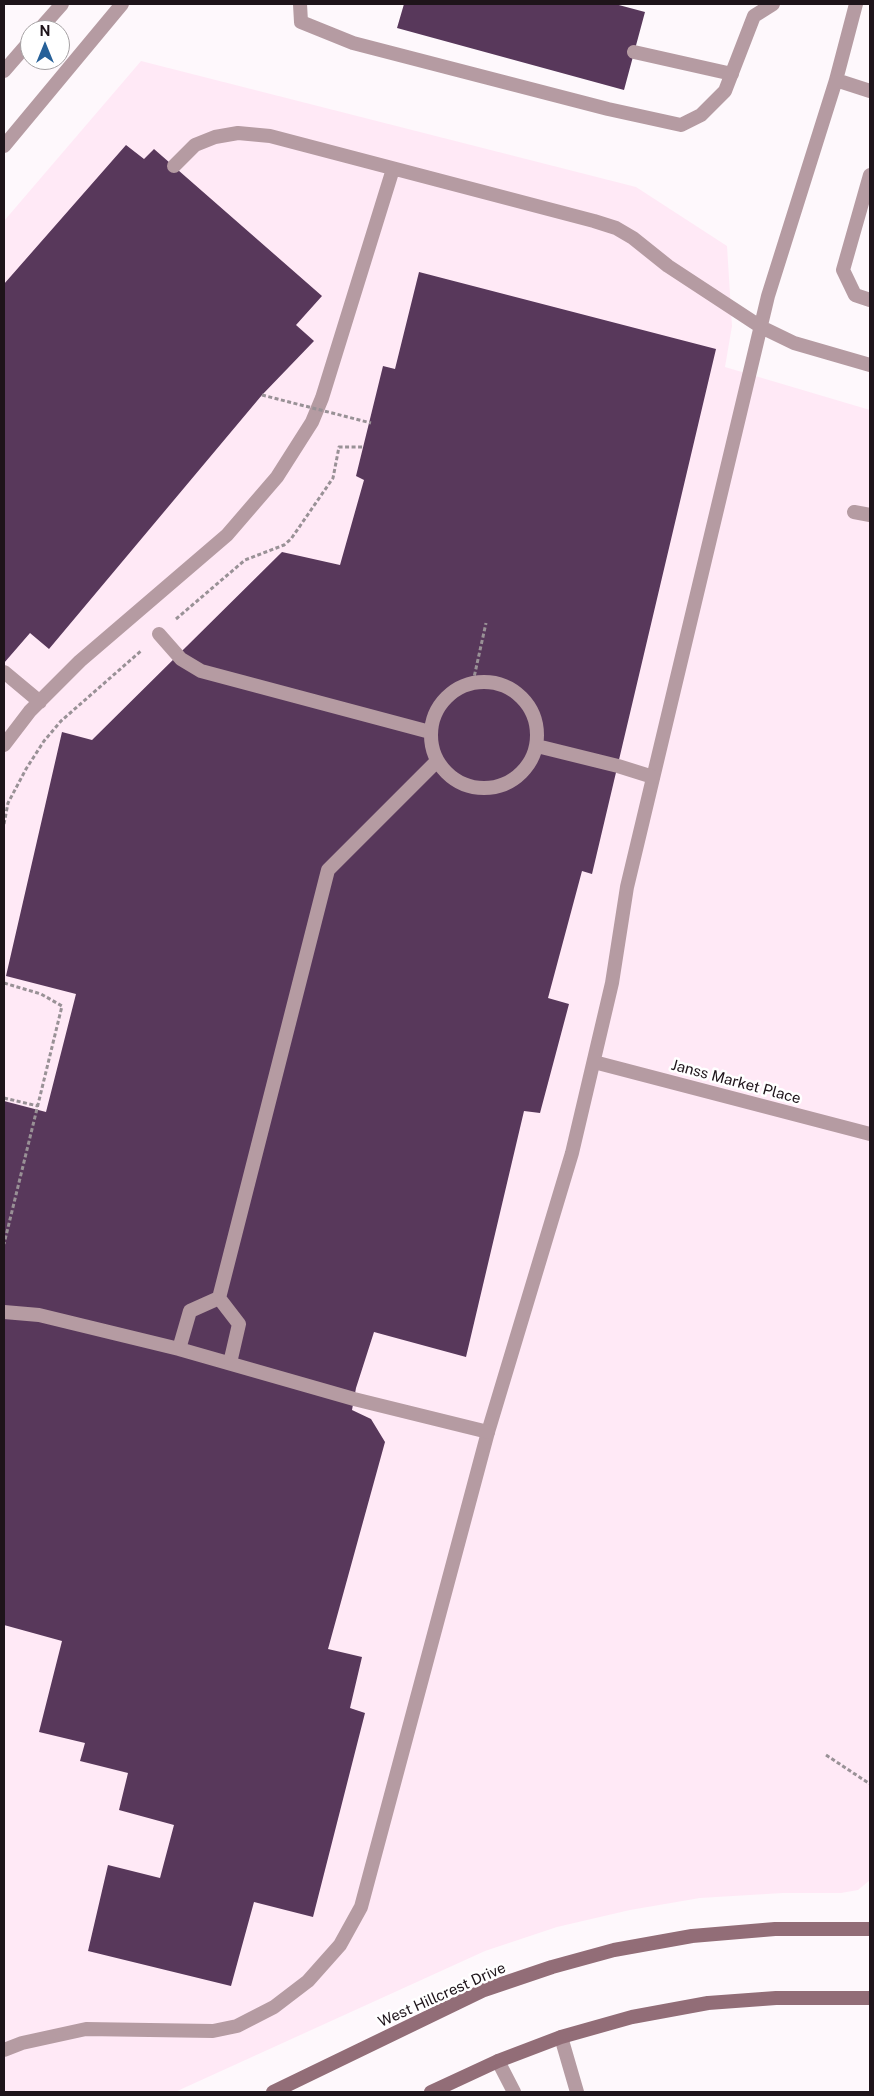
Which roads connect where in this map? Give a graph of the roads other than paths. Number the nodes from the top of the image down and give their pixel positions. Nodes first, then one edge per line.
1 (62, 4) edge
2 (122, 4) edge
3 (300, 4) edge
4 (773, 4) edge
5 (856, 4) edge
6 (754, 10) edge
7 (48, 20) edge
8 (634, 52) dead end
9 (20, 53) edge
10 (4, 71) edge
11 (732, 74) junction
12 (836, 80) junction
13 (870, 91) edge
14 (4, 146) edge
15 (174, 166) dead end
16 (393, 169) junction
17 (870, 175) edge
18 (870, 300) edge
19 (761, 327) junction
20 (870, 365) edge
21 (854, 512) dead end
22 (870, 515) edge
23 (159, 634) dead end
24 (4, 672) edge
25 (40, 702) junction
26 (430, 732) junction
27 (4, 745) edge
28 (537, 746) junction
29 (437, 762) junction
30 (653, 778) junction
31 (594, 1062) junction
32 (870, 1134) edge
33 (219, 1298) junction
34 (4, 1312) edge
35 (179, 1349) junction
36 (230, 1363) junction
37 (488, 1432) junction
38 (870, 1929) edge
39 (870, 1998) edge
40 (561, 2037) junction
41 (4, 2050) edge
42 (498, 2061) junction
43 (273, 2092) edge
44 (431, 2092) edge
45 (514, 2092) edge
46 (577, 2092) edge

1 - 7 street
2 - 14 street
3 - 11 street
4 - 6 street
5 - 12 street
6 - 11 street
8 - 11 street
9 - 10 street
12 - 13 street
12 - 19 street
15 - 16 street
16 - 19 street
16 - 25 street
17 - 18 street
19 - 20 street
19 - 30 street
21 - 22 street
23 - 26 street
24 - 25 street
25 - 27 street
26 - 28 street
26 - 29 street
28 - 29 street
28 - 30 street
29 - 33 street
30 - 31 street
31 - 32 street, Janss Market Place
31 - 37 street
33 - 35 street
33 - 36 street
34 - 35 street
35 - 36 street
36 - 37 street
37 - 41 street
38 - 43 main road, West Hillcrest Drive
39 - 40 main road
40 - 42 main road
40 - 46 street
42 - 44 main road
42 - 45 street

